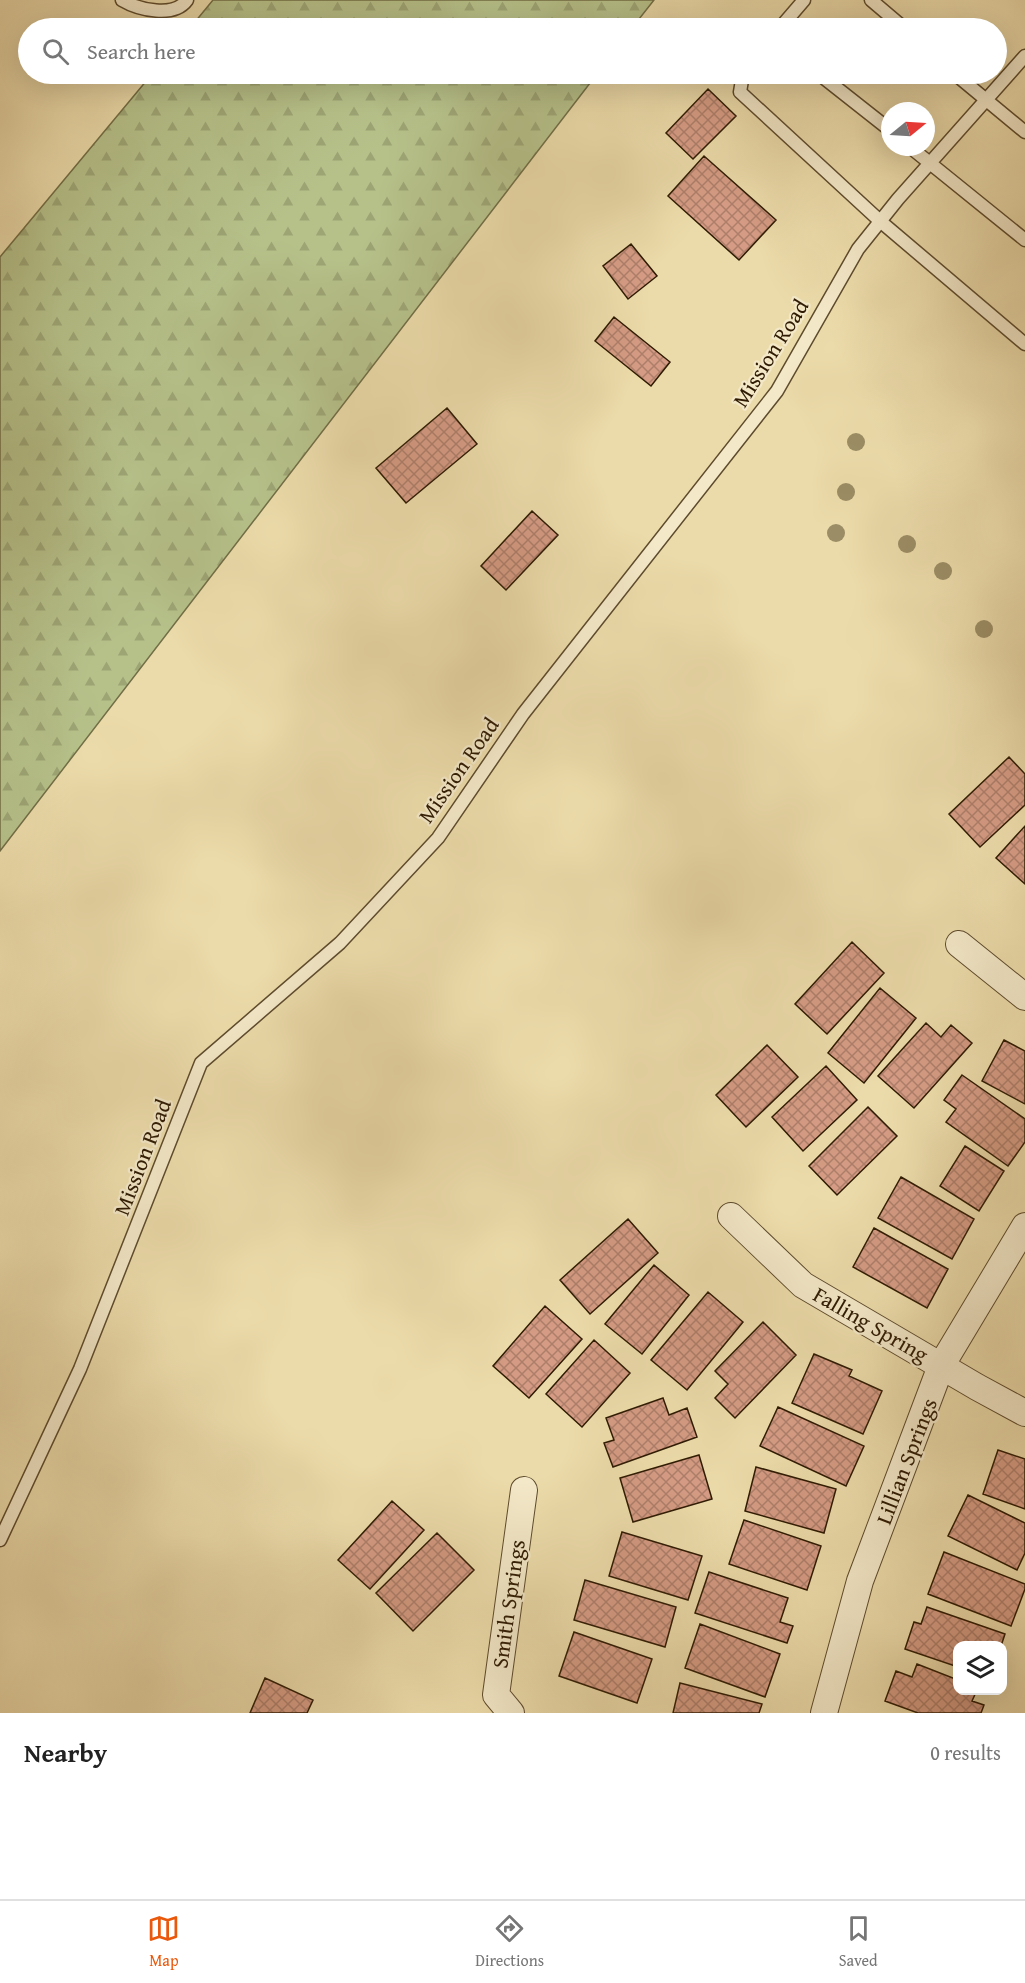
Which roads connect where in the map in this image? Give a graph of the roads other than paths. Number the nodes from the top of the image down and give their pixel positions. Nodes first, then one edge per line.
1 (122, 0) edge
2 (187, 0) edge
3 (804, 0) edge
4 (871, 0) edge
5 (789, 18) edge
6 (892, 18) edge
7 (1025, 56) edge
8 (1007, 76) edge
9 (741, 84) edge
10 (832, 84) edge
11 (967, 84) edge
12 (1000, 84) edge
13 (986, 100) junction
14 (881, 123) edge
15 (1025, 132) edge
16 (921, 156) edge
17 (930, 163) junction
18 (880, 221) junction
19 (1025, 240) edge
20 (1025, 344) edge
21 (959, 944) dead end
22 (1025, 997) edge
23 (731, 1216) dead end
24 (1025, 1226) edge
25 (941, 1366) junction
26 (1025, 1413) edge
27 (524, 1490) dead end
28 (0, 1540) edge
29 (511, 1713) edge
30 (824, 1713) edge

1 - 2 lane
3 - 5 lane
4 - 6 lane
7 - 8 lane, Mission Road
9 - 18 lane
10 - 14 lane
11 - 13 lane
12 - 13 lane, Mission Road
13 - 15 lane
13 - 17 lane, Mission Road
16 - 17 lane
17 - 18 lane, Mission Road
17 - 19 lane
18 - 20 lane
18 - 28 lane, Mission Road
21 - 22 street
23 - 25 street, Falling Spring
24 - 25 street, Lillian Springs
25 - 26 street, Falling Spring
25 - 30 street, Lillian Springs
27 - 29 street, Smith Springs

